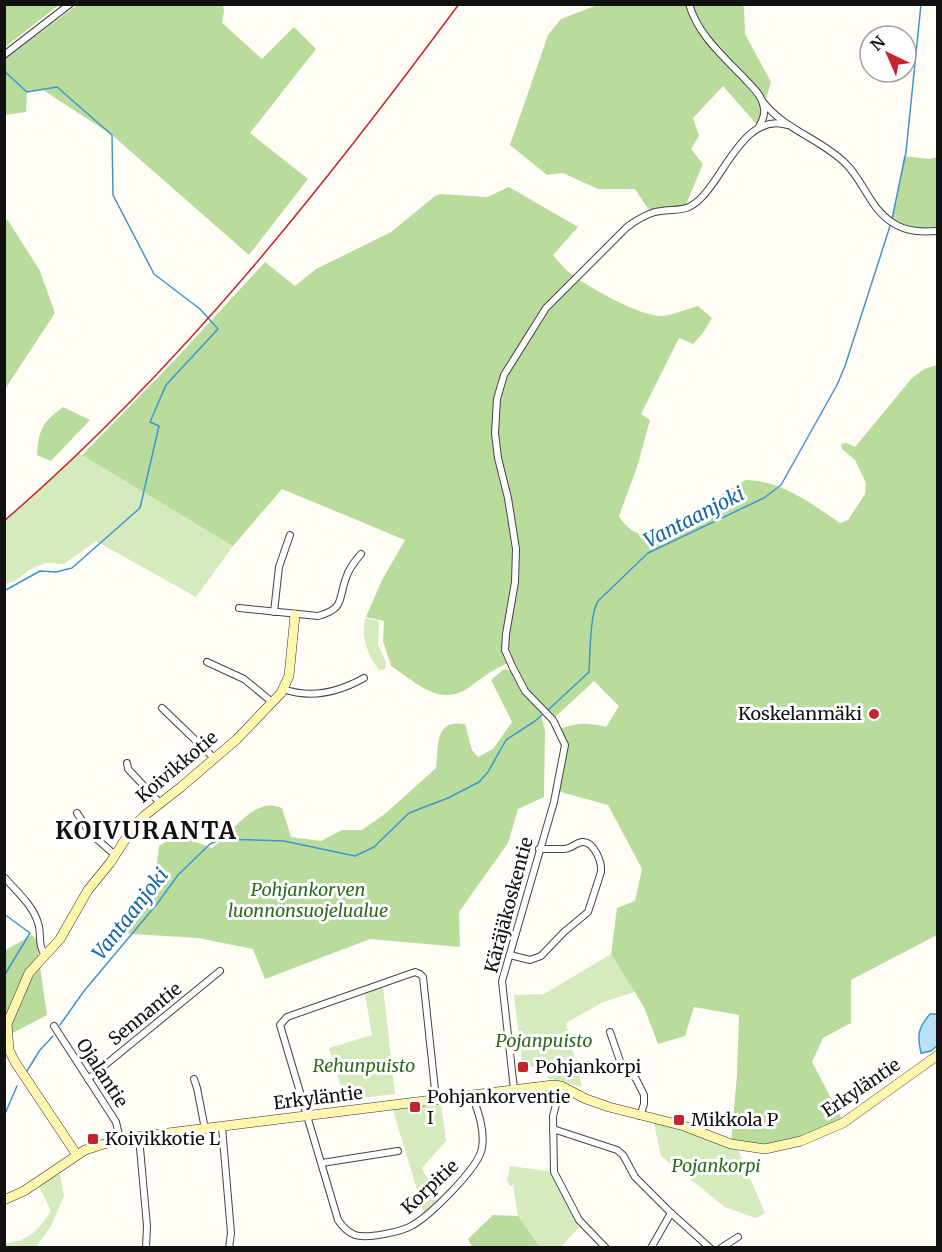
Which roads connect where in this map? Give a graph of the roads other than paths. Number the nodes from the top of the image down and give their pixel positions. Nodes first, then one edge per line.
1 (70, 4) edge
2 (689, 4) edge
3 (4, 55) edge
4 (763, 102) junction
5 (788, 125) junction
6 (759, 127) junction
7 (938, 231) edge
8 (290, 535) dead end
9 (361, 554) dead end
10 (239, 609) dead end
11 (274, 612) junction
12 (295, 615) junction
13 (207, 662) dead end
14 (364, 678) dead end
15 (284, 689) junction
16 (272, 702) junction
17 (162, 708) dead end
18 (215, 759) junction
19 (127, 763) dead end
20 (160, 803) junction
21 (77, 813) dead end
22 (539, 849) junction
23 (115, 855) junction
24 (4, 877) edge
25 (45, 955) junction
26 (510, 955) junction
27 (220, 971) dead end
28 (54, 1026) dead end
29 (610, 1032) dead end
30 (7, 1050) edge
31 (938, 1055) edge
32 (88, 1079) junction
33 (194, 1079) dead end
34 (561, 1086) junction
35 (514, 1089) junction
36 (472, 1095) junction
37 (436, 1099) junction
38 (307, 1116) junction
39 (640, 1116) junction
40 (222, 1127) junction
41 (205, 1129) junction
42 (553, 1129) junction
43 (139, 1137) junction
44 (120, 1139) junction
45 (398, 1151) dead end
46 (77, 1155) junction
47 (322, 1163) junction
48 (4, 1200) edge
49 (671, 1213) junction
50 (738, 1237) dead end
51 (146, 1248) edge
52 (229, 1248) edge
53 (606, 1248) edge
54 (651, 1248) edge
55 (710, 1248) edge
56 (721, 1248) edge

1 - 3 street
2 - 4 street
4 - 5 street
4 - 6 street
5 - 6 street
5 - 7 street
6 - 22 street, Käräjäkoskentie
8 - 11 street
9 - 12 street
10 - 11 street
11 - 12 street
12 - 15 street, Koivikkotie
13 - 16 street
14 - 15 street
15 - 16 street, Koivikkotie
16 - 18 street, Koivikkotie
17 - 18 street
18 - 20 street, Koivikkotie
19 - 20 street
20 - 23 street, Koivikkotie
21 - 23 street
22 - 26 street, Käräjäkoskentie
22 - 26 street
23 - 25 street, Koivikkotie
24 - 25 street
25 - 30 street, Koivikkotie
26 - 35 street, Käräjäkoskentie
27 - 32 street, Sennantie
28 - 32 street, Ojalantie
29 - 39 street
30 - 46 street, Koivikkotie
31 - 39 street, Erkyläntie
32 - 44 street, Ojalantie
33 - 41 street
34 - 35 street, Erkyläntie
34 - 39 street, Erkyläntie
34 - 42 street
35 - 36 street, Erkyläntie
36 - 37 street, Erkyläntie
36 - 47 street, Korpitie
37 - 38 street, Erkyläntie
37 - 38 street, Korpitie
38 - 40 street, Erkyläntie
38 - 47 street, Korpitie
40 - 41 street, Erkyläntie
40 - 52 street
41 - 43 street, Erkyläntie
42 - 49 street
42 - 53 street
43 - 44 street, Erkyläntie
43 - 51 street
44 - 46 street, Erkyläntie
45 - 47 street
46 - 48 street, Erkyläntie
49 - 54 street
49 - 55 street
50 - 56 street

